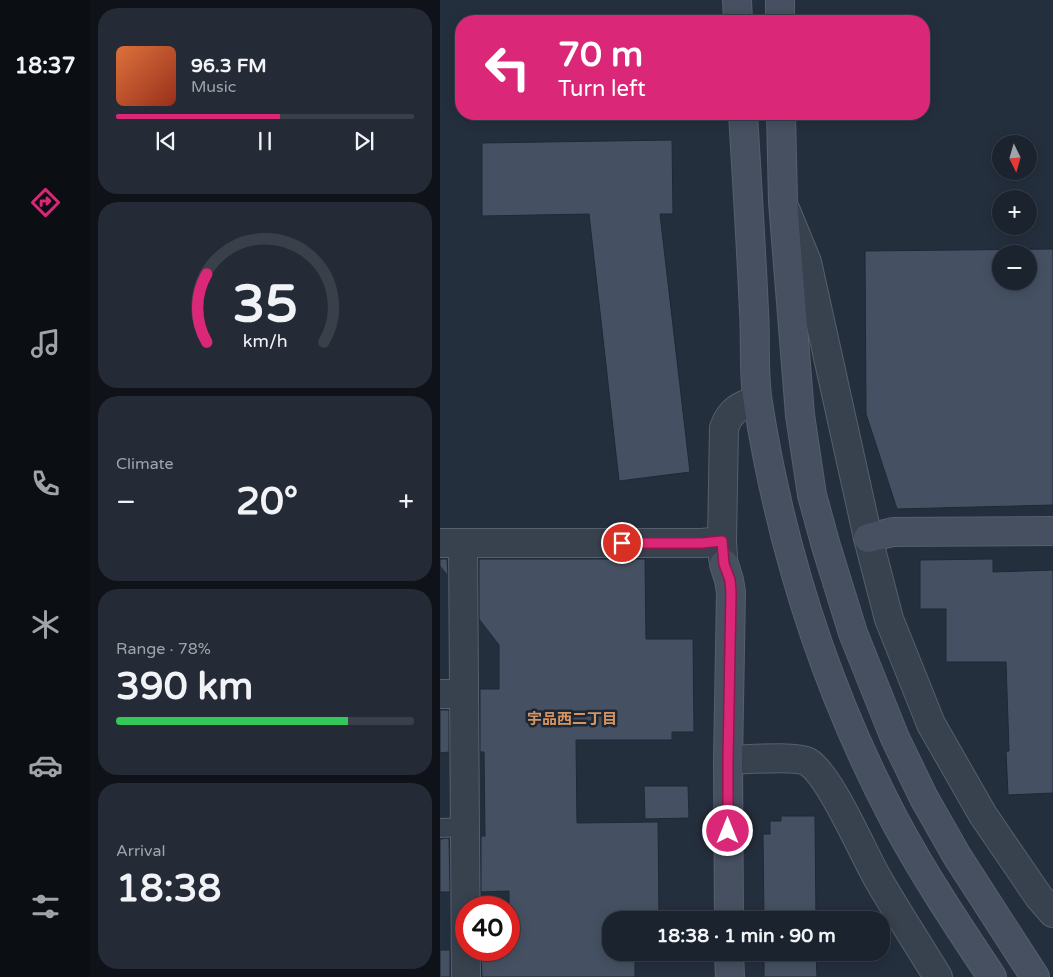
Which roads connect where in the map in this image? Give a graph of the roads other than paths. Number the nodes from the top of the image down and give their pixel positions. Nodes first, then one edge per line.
1 (737, 0) edge
2 (780, 0) edge
3 (738, 15) edge
4 (780, 15) edge
5 (743, 120) edge
6 (781, 120) edge
7 (783, 202) junction
8 (757, 400) junction
9 (1053, 531) edge
10 (868, 538) junction
11 (451, 543) edge
12 (723, 553) junction
13 (452, 694) edge
14 (728, 760) junction
15 (452, 828) edge
16 (729, 911) edge
17 (1053, 913) edge
18 (729, 961) edge
19 (466, 977) edge
20 (730, 977) edge
21 (938, 977) edge
22 (992, 977) edge
23 (1035, 977) edge

1 - 3 street
2 - 4 street
5 - 8 street
6 - 7 street
7 - 10 street
7 - 23 street
8 - 12 street
8 - 22 street
9 - 10 street
10 - 17 street
11 - 12 street
11 - 13 street
12 - 14 street
13 - 15 street
14 - 16 street
14 - 21 street
15 - 19 street
18 - 20 street

